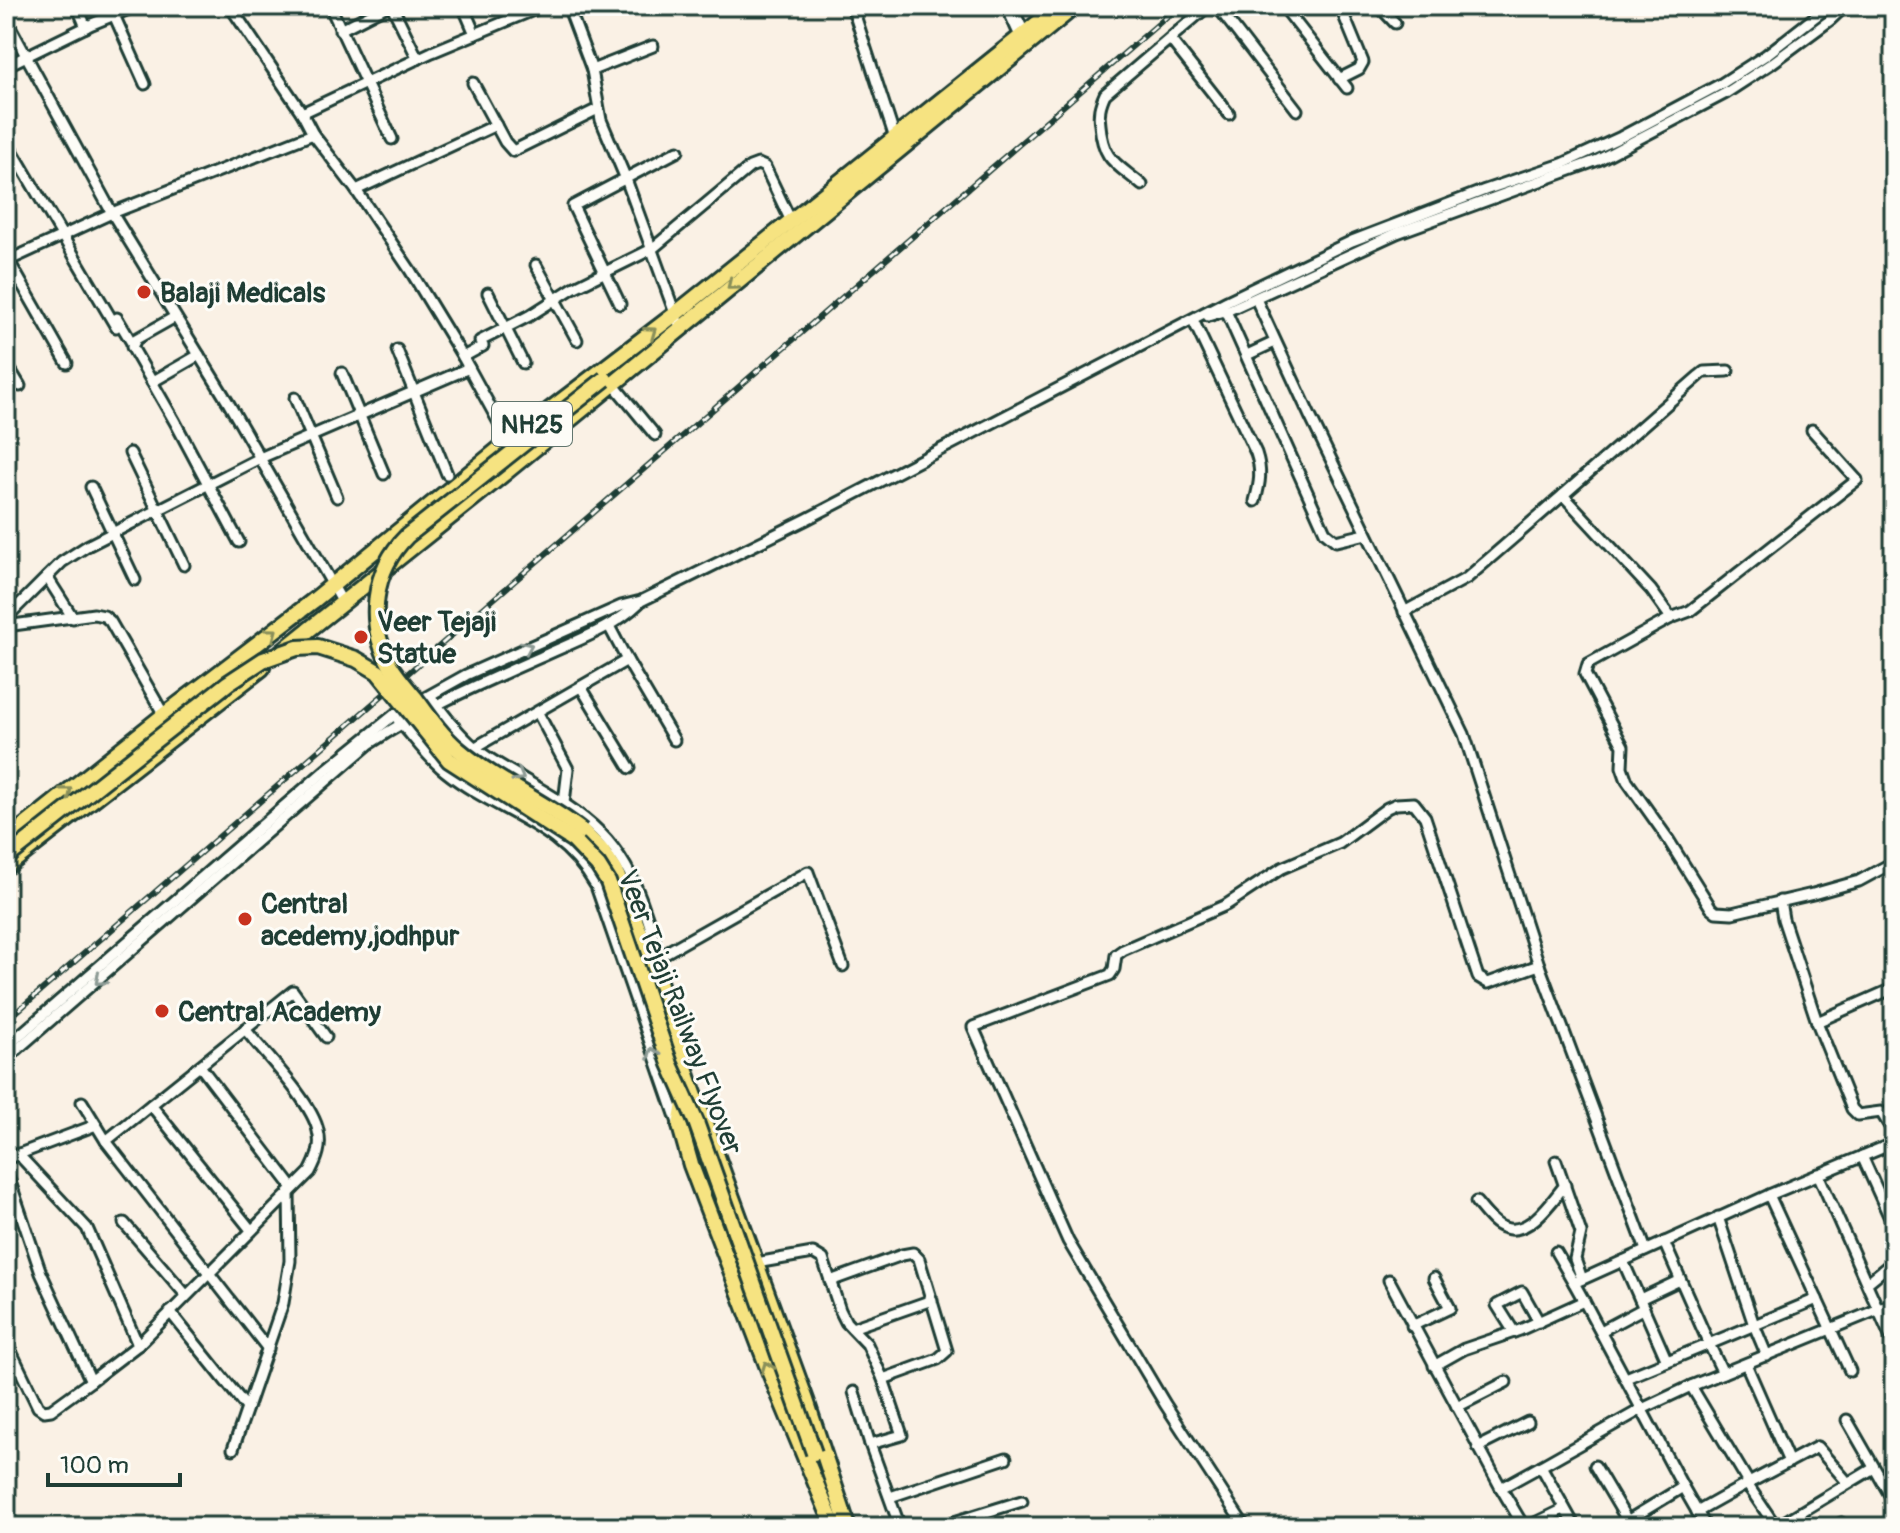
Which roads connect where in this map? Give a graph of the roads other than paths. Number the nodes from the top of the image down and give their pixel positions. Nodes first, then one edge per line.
1 (77, 6) edge
2 (136, 6) edge
3 (230, 6) edge
4 (330, 6) edge
5 (390, 6) edge
6 (463, 6) edge
7 (543, 6) edge
8 (568, 6) edge
9 (632, 6) edge
10 (642, 6) edge
11 (852, 6) edge
12 (1009, 6) edge
13 (1059, 6) edge
14 (1075, 6) edge
15 (1208, 6) edge
16 (1217, 6) edge
17 (1283, 6) edge
18 (1340, 6) edge
19 (1379, 6) edge
20 (1829, 6) edge
21 (1845, 6) edge
22 (114, 15) junction
23 (6, 19) edge
24 (1395, 23) dead end
25 (86, 27) junction
26 (340, 30) junction
27 (475, 34) junction
28 (1170, 39) junction
29 (1024, 40) junction
30 (653, 46) dead end
31 (27, 55) junction
32 (418, 59) junction
33 (6, 66) edge
34 (592, 70) junction
35 (1339, 79) junction
36 (365, 83) junction
37 (473, 83) dead end
38 (145, 84) dead end
39 (1347, 88) dead end
40 (598, 109) junction
41 (1297, 110) dead end
42 (302, 113) junction
43 (1229, 114) dead end
44 (496, 125) junction
45 (313, 134) junction
46 (895, 138) junction
47 (392, 139) dead end
48 (6, 140) edge
49 (678, 151) dead end
50 (626, 179) junction
51 (1142, 185) dead end
52 (356, 190) junction
53 (112, 213) junction
54 (791, 221) junction
55 (66, 238) junction
56 (652, 249) junction
57 (9, 257) edge
58 (536, 265) dead end
59 (604, 272) junction
60 (488, 293) dead end
61 (554, 299) junction
62 (1256, 299) junction
63 (620, 304) dead end
64 (1226, 311) junction
65 (175, 317) junction
66 (1193, 320) junction
67 (677, 321) junction
68 (504, 326) junction
69 (116, 327) dead end
70 (577, 340) dead end
71 (1275, 342) junction
72 (132, 343) junction
73 (397, 350) dead end
74 (625, 351) junction
75 (199, 355) junction
76 (1247, 355) junction
77 (463, 357) junction
78 (70, 362) dead end
79 (6, 363) edge
80 (523, 363) dead end
81 (469, 368) junction
82 (1728, 371) dead end
83 (6, 372) edge
84 (342, 373) dead end
85 (152, 382) junction
86 (609, 382) junction
87 (412, 392) junction
88 (295, 398) dead end
89 (359, 414) junction
90 (1812, 430) dead end
91 (310, 435) junction
92 (655, 435) dead end
93 (509, 441) junction
94 (130, 453) dead end
95 (260, 458) junction
96 (384, 474) dead end
97 (447, 474) dead end
98 (209, 486) junction
99 (91, 487) dead end
100 (1563, 495) junction
101 (337, 497) dead end
102 (1255, 501) dead end
103 (158, 509) junction
104 (113, 533) junction
105 (1366, 534) junction
106 (239, 542) dead end
107 (184, 565) dead end
108 (47, 577) junction
109 (135, 580) dead end
110 (332, 585) junction
111 (641, 601) junction
112 (343, 603) junction
113 (1404, 612) junction
114 (6, 618) edge
115 (73, 618) junction
116 (1671, 618) junction
117 (6, 626) edge
118 (609, 626) junction
119 (627, 660) junction
120 (581, 687) junction
121 (429, 695) junction
122 (436, 704) junction
123 (538, 713) junction
124 (164, 715) junction
125 (398, 719) junction
126 (674, 740) dead end
127 (474, 748) junction
128 (630, 768) dead end
129 (564, 803) junction
130 (6, 841) edge
131 (6, 858) edge
132 (1894, 862) edge
133 (6, 867) edge
134 (186, 899) junction
135 (1780, 901) junction
136 (658, 957) junction
137 (1539, 965) junction
138 (843, 966) dead end
139 (658, 978) junction
140 (1894, 988) edge
141 (1817, 1022) junction
142 (245, 1029) junction
143 (326, 1037) dead end
144 (6, 1047) edge
145 (6, 1059) edge
146 (200, 1066) junction
147 (689, 1080) junction
148 (82, 1102) dead end
149 (151, 1105) junction
150 (96, 1125) junction
151 (680, 1126) junction
152 (1894, 1133) edge
153 (106, 1141) junction
154 (1894, 1143) edge
155 (18, 1154) junction
156 (1862, 1156) junction
157 (6, 1159) edge
158 (1556, 1161) dead end
159 (6, 1170) edge
160 (1818, 1174) junction
161 (1565, 1185) junction
162 (291, 1190) junction
163 (1769, 1195) junction
164 (1476, 1202) dead end
165 (1718, 1217) junction
166 (124, 1223) dead end
167 (1894, 1227) edge
168 (251, 1230) junction
169 (1664, 1242) junction
170 (1646, 1250) junction
171 (1556, 1252) dead end
172 (1623, 1261) junction
173 (1894, 1261) edge
174 (756, 1263) junction
175 (207, 1274) junction
176 (1434, 1278) dead end
177 (1389, 1280) dead end
178 (1680, 1280) junction
179 (830, 1281) junction
180 (1578, 1281) junction
181 (1867, 1283) junction
182 (186, 1295) junction
183 (1817, 1299) junction
184 (932, 1300) junction
185 (1584, 1301) junction
186 (1642, 1303) junction
187 (1894, 1303) edge
188 (1878, 1310) junction
189 (170, 1312) junction
190 (1539, 1322) junction
191 (1754, 1325) junction
192 (1412, 1326) junction
193 (852, 1328) junction
194 (1832, 1330) junction
195 (1601, 1331) junction
196 (1514, 1332) junction
197 (6, 1341) edge
198 (1709, 1344) junction
199 (138, 1345) junction
200 (1894, 1345) edge
201 (268, 1349) junction
202 (1767, 1356) junction
203 (1667, 1361) junction
204 (1746, 1364) junction
205 (16, 1366) junction
206 (1434, 1366) junction
207 (6, 1371) edge
208 (1850, 1371) dead end
209 (1723, 1373) junction
210 (1626, 1378) junction
211 (883, 1379) junction
212 (91, 1381) junction
213 (1506, 1382) dead end
214 (1691, 1386) junction
215 (854, 1392) dead end
216 (1457, 1407) junction
217 (247, 1408) junction
218 (1642, 1409) junction
219 (1847, 1420) dead end
220 (1528, 1422) dead end
221 (870, 1444) junction
222 (1478, 1447) junction
223 (233, 1449) dead end
224 (1006, 1458) dead end
225 (1789, 1462) junction
226 (1541, 1466) junction
227 (1595, 1466) dead end
228 (1874, 1468) junction
229 (1748, 1483) junction
230 (1848, 1483) junction
231 (1683, 1487) junction
232 (1501, 1488) junction
233 (890, 1497) junction
234 (1022, 1501) dead end
235 (1894, 1502) edge
236 (1564, 1509) junction
237 (1697, 1512) junction
238 (835, 1518) edge
239 (1632, 1522) edge
240 (848, 1527) edge
241 (900, 1527) edge
242 (938, 1527) edge
243 (1245, 1527) edge
244 (1526, 1527) edge
245 (1575, 1527) edge
246 (1617, 1527) edge
247 (1706, 1527) edge
248 (1776, 1527) edge

1 - 25 street
2 - 22 street
3 - 42 street
4 - 26 street
5 - 26 street
5 - 32 street
6 - 27 street
7 - 27 street
8 - 34 street
9 - 10 street
11 - 46 street
12 - 29 street
13 - 29 main road, NH25
14 - 29 main road, NH25
15 - 28 street
16 - 41 street
17 - 35 street
18 - 35 street
19 - 24 street
20 - 66 street
21 - 62 street
22 - 25 street
22 - 38 street
23 - 31 street
25 - 31 street
26 - 36 street
27 - 32 street
28 - 43 street
28 - 51 street
29 - 46 main road, NH25
29 -> 67 main road, NH25
30 - 34 street
31 - 33 street
31 - 53 street
32 - 36 street
34 - 40 street
35 - 39 street
36 - 42 street
36 - 47 street
37 - 44 street
40 - 44 street
40 - 50 street
42 - 45 street
44 - 52 street
45 - 52 street
45 - 53 street
46 - 54 main road, NH25
48 - 55 street
49 - 50 street
50 - 56 street
50 - 59 street
52 - 77 street
53 - 55 street
53 - 65 street
54 - 56 street
54 - 67 main road, NH25
55 - 57 street
55 - 69 street
55 - 72 street
56 - 59 street
56 - 67 street
57 - 78 street
58 - 61 street
59 - 61 street
59 - 63 street
60 - 68 street
61 - 68 street
61 - 70 street
62 - 64 street
62 - 71 street
64 - 66 street
64 - 76 street
65 - 72 street
65 - 75 street
66 - 102 street
66 - 111 street
74 -> 67 main road, NH25
67 - 86 main road, NH25
68 - 77 street
68 - 80 street
71 - 76 street
71 - 105 street
72 - 85 street
73 - 87 street
74 - 86 main road
74 - 93 main road, NH25
75 - 85 street
75 - 95 street
76 - 105 street
77 - 81 street
79 - 83 street
81 - 87 street
81 - 93 street
82 - 100 street
84 - 89 street
85 - 98 street
86 - 92 street
86 - 112 main road, NH25
86 - 139 main road, bridge
87 - 89 street
87 - 97 street
88 - 91 street
89 - 91 street
89 - 96 street
90 - 116 street
91 - 95 street
91 - 101 street
93 - 110 main road, NH25
94 - 103 street
95 - 98 street
95 - 110 street
98 - 103 street
98 - 106 street
99 - 104 street
100 - 113 street
100 - 116 street
103 - 104 street
103 - 107 street
104 - 108 street
104 - 109 street
105 - 113 street
108 - 114 street
108 - 115 street
110 - 112 street
124 -> 110 main road, NH25
111 - 118 street
121 -> 111 street
112 - 133 main road, NH25
113 - 137 street
115 - 117 street
115 - 124 street
116 - 135 street
118 - 119 street
118 - 122 street
119 - 120 street
119 - 126 street
120 - 123 street
120 - 128 street
121 - 122 street
121 - 125 street
122 - 125 street
122 - 127 street
123 - 127 street
123 - 129 street
130 -> 124 main road, NH25
125 - 134 street
151 -> 125 street
127 -> 129 street
129 - 136 street
131 - 238 main road, Veer Tejaji Railway Flyover, bridge
132 - 135 street
134 - 144 street
134 -> 145 street
135 - 141 street
136 - 138 street
136 - 139 street
137 - 170 street
137 - 243 street
139 - 147 main road
140 - 141 street
141 - 152 street
142 - 143 street
142 - 146 street
142 - 162 street
146 - 149 street
146 - 162 street
147 - 151 main road
147 - 174 main road
148 - 150 street
149 - 153 street
149 - 168 street
150 - 153 street
150 - 155 street
238 -> 151 main road
153 - 175 street
154 - 156 street
155 - 157 street
155 - 199 street
156 - 160 street
156 - 167 street
158 - 161 street
159 - 212 street
160 - 163 street
160 - 181 street
161 - 164 street
161 - 180 street
162 - 168 street
162 - 201 street
163 - 165 street
163 - 183 street
165 - 169 street
165 - 191 street
166 - 182 street
168 - 175 street
169 - 170 street
169 - 178 street
170 - 172 street
171 - 180 street
172 - 180 street
172 - 186 street
173 - 181 street
174 - 179 street
174 - 238 main road
175 - 182 street
175 - 201 street
176 - 192 street
177 - 192 street
178 - 186 street
178 - 198 street
179 - 184 street
179 - 193 street
180 - 185 street
181 - 188 street
182 - 189 street
183 - 191 street
183 - 194 street
184 - 193 street
184 - 211 street
185 - 190 street
185 - 195 street
186 - 195 street
186 - 203 street
187 - 188 street
188 - 194 street
188 - 200 street
189 - 199 street
189 - 217 street
190 - 196 street
190 - 196 street
191 - 198 street
191 - 202 street
192 - 206 street
193 - 211 street
194 - 202 street
194 - 208 street
195 - 210 street
196 - 206 street
197 - 205 street
198 - 203 street
198 - 209 street
199 - 212 street
201 - 217 street
202 - 204 street
203 - 210 street
204 - 209 street
204 - 225 street
205 - 207 street
205 - 212 street
206 - 216 street
209 - 214 street
210 - 218 street
211 - 221 street
213 - 216 street
214 - 218 street
214 - 229 street
215 - 221 street
216 - 222 street
217 - 223 street
218 - 226 street
218 - 231 street
219 - 228 street
220 - 222 street
221 - 233 street
222 - 232 street
224 - 233 street
225 - 229 street
225 - 230 street
226 - 232 street
226 - 236 street
227 - 239 street
228 - 230 street
228 - 235 street
229 - 237 street
229 - 248 street
230 - 248 street
231 - 237 street
231 - 239 street
232 - 244 street
233 - 241 street
234 - 242 street
236 - 244 street
236 - 245 street
237 - 247 street
238 - 240 main road
239 - 246 street

